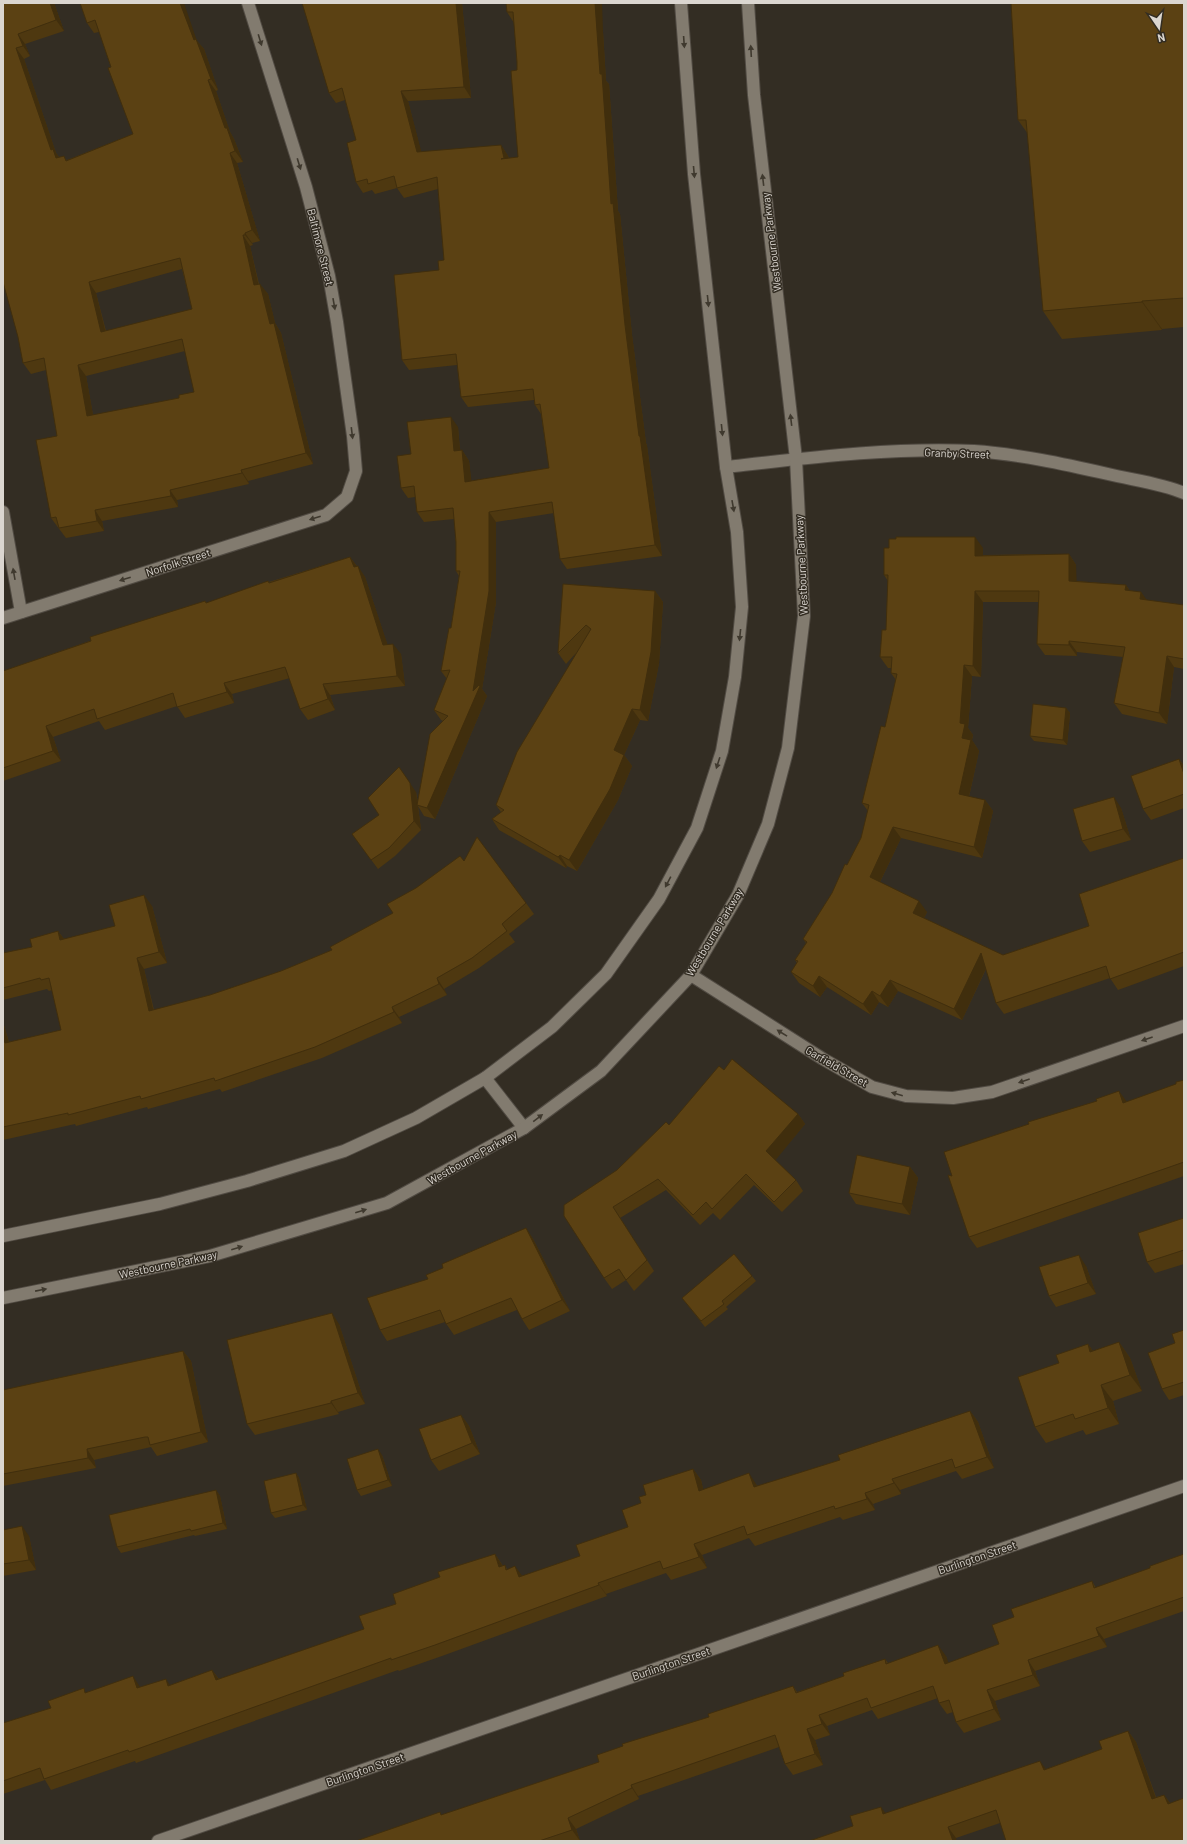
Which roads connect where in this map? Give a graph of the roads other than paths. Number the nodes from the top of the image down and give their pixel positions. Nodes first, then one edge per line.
1 (248, 3) edge
2 (681, 3) edge
3 (748, 3) edge
4 (796, 459) junction
5 (726, 467) junction
6 (1184, 493) edge
7 (347, 497) joint
8 (3, 512) edge
9 (21, 612) junction
10 (3, 618) edge
11 (691, 975) junction
12 (1184, 1026) edge
13 (485, 1078) junction
14 (524, 1128) junction
15 (3, 1236) edge
16 (3, 1298) edge
17 (1184, 1486) edge
18 (158, 1841) edge

1 -> 7 main road, Baltimore Street
2 -> 5 main road
4 -> 3 main road, Westbourne Parkway
4 - 5 main road, Granby Street
4 - 6 main road, Granby Street
4 - 11 main road, Westbourne Parkway
5 -> 13 main road
7 -> 9 main road, Norfolk Street
9 -> 8 main road
9 - 10 main road, Norfolk Street
12 -> 11 main road, Garfield Street
14 -> 11 main road, Westbourne Parkway
13 - 14 main road
13 - 15 main road
16 -> 14 main road, Westbourne Parkway
17 - 18 main road, Burlington Street

